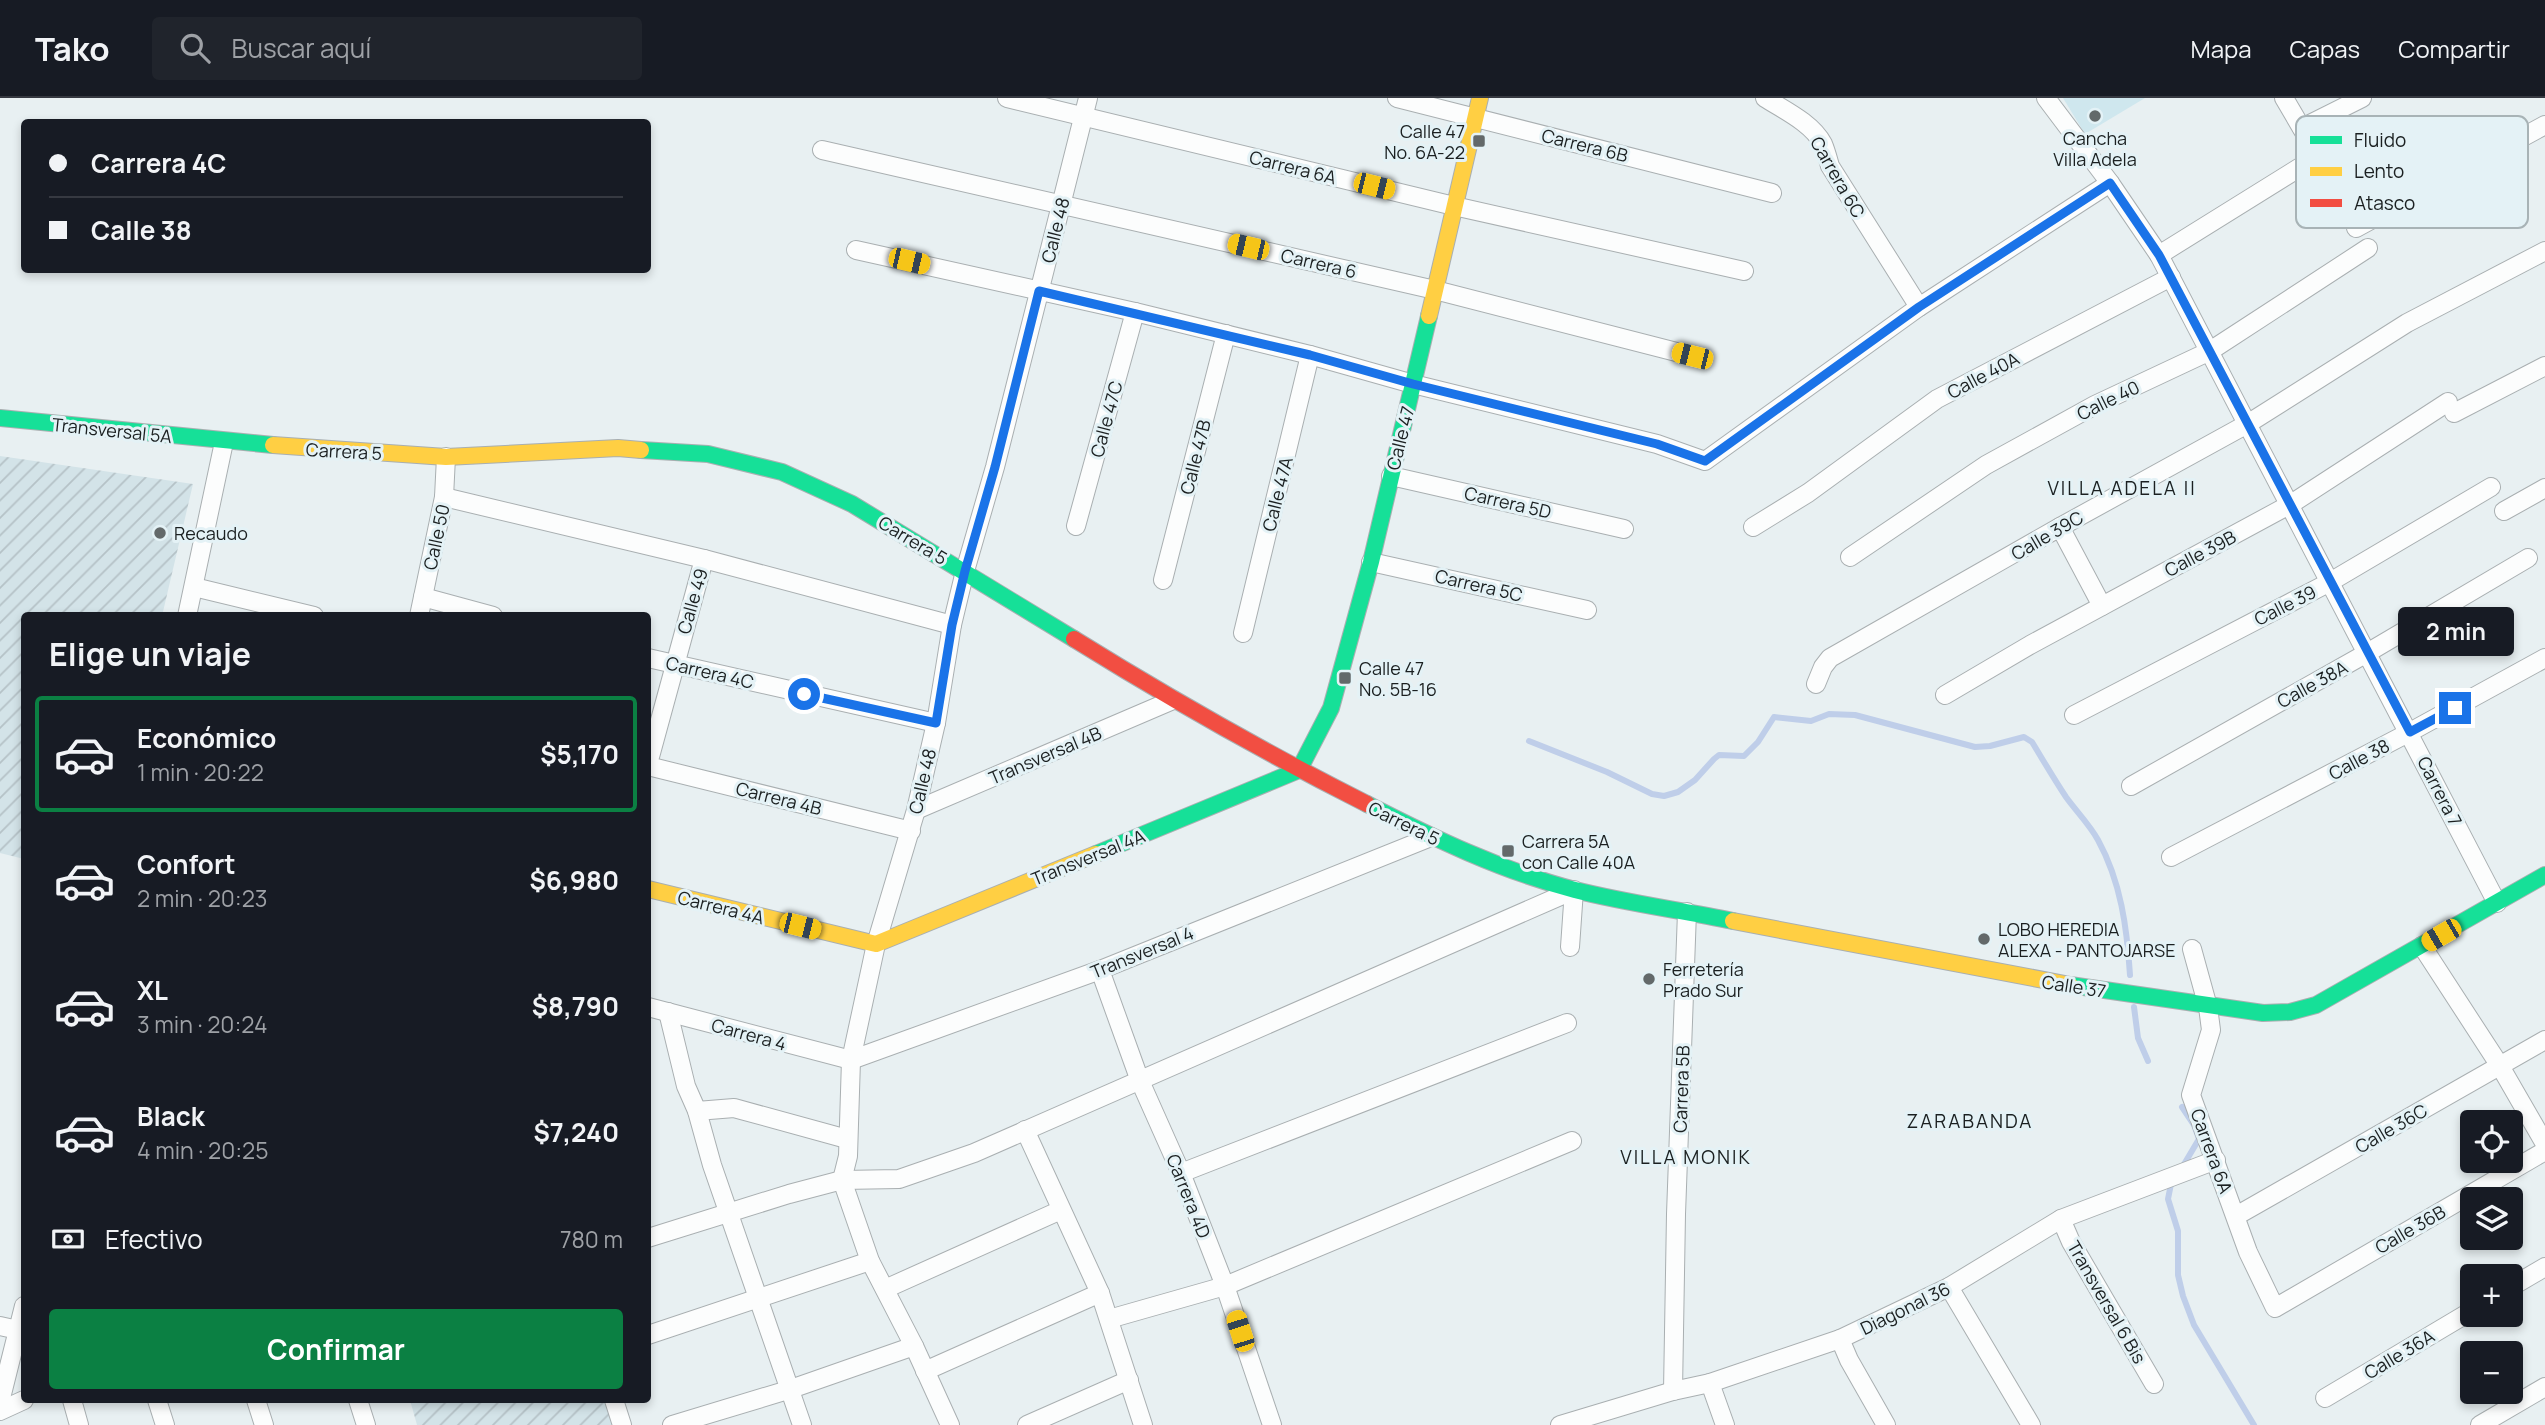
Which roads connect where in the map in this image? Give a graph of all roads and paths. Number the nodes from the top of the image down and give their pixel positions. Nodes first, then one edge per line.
1 (1007, 98) edge
2 (1088, 98) edge
3 (1397, 98) edge
4 (1480, 98) edge
5 (1765, 98) edge
6 (2046, 98) edge
7 (2284, 98) edge
8 (2362, 98) edge
9 (1084, 116) junction
10 (2326, 116) edge
11 (1476, 117) junction
12 (2296, 118) edge
13 (2545, 125) edge
14 (2528, 134) edge
15 (822, 150) dead end
16 (2296, 170) edge
17 (2110, 183) junction
18 (1772, 193) dead end
19 (1061, 204) junction
20 (1454, 206) junction
21 (2368, 248) dead end
22 (856, 250) dead end
23 (2545, 251) edge
24 (2159, 255) junction
25 (1744, 271) dead end
26 (2171, 277) junction
27 (1434, 290) junction
28 (1039, 291) junction
29 (1919, 307) junction
30 (1135, 312) junction
31 (1226, 334) junction
32 (2210, 352) junction
33 (1310, 355) junction
34 (1692, 356) dead end
35 (2545, 366) edge
36 (1413, 384) junction
37 (0, 418) edge
38 (2249, 424) junction
39 (224, 442) junction
40 (446, 457) junction
41 (1391, 476) junction
42 (2491, 487) dead end
43 (2545, 488) edge
44 (444, 497) junction
45 (2291, 504) junction
46 (2504, 511) dead end
47 (1076, 526) dead end
48 (1753, 527) dead end
49 (2060, 527) junction
50 (1624, 529) dead end
51 (1850, 557) dead end
52 (2528, 558) dead end
53 (704, 559) junction
54 (1371, 562) junction
55 (965, 571) junction
56 (1163, 580) dead end
57 (2330, 582) junction
58 (194, 587) junction
59 (423, 597) junction
60 (2102, 606) junction
61 (1587, 610) dead end
62 (188, 612) edge
63 (297, 612) edge
64 (420, 612) edge
65 (478, 612) edge
66 (952, 625) junction
67 (1243, 633) dead end
68 (2367, 653) junction
69 (2545, 658) edge
70 (651, 659) edge
71 (673, 665) junction
72 (1816, 684) dead end
73 (1945, 695) dead end
74 (1173, 700) junction
75 (2074, 715) dead end
76 (936, 723) junction
77 (2410, 732) junction
78 (651, 753) edge
79 (651, 766) edge
80 (1299, 770) junction
81 (2131, 786) dead end
82 (916, 810) junction
83 (911, 831) junction
84 (1430, 837) junction
85 (2171, 857) dead end
86 (2545, 875) edge
87 (651, 890) edge
88 (1574, 890) junction
89 (2497, 903) junction
90 (1687, 912) junction
91 (876, 944) junction
92 (2423, 946) junction
93 (1570, 947) dead end
94 (2192, 949) dead end
95 (1100, 970) junction
96 (2208, 1007) junction
97 (651, 1008) edge
98 (668, 1012) junction
99 (1567, 1023) dead end
100 (2545, 1040) edge
101 (851, 1060) junction
102 (2500, 1066) junction
103 (1140, 1082) junction
104 (697, 1111) junction
105 (1025, 1130) junction
106 (847, 1139) junction
107 (1572, 1141) dead end
108 (2545, 1144) edge
109 (2545, 1151) edge
110 (2216, 1160) junction
111 (1181, 1173) junction
112 (842, 1180) junction
113 (1061, 1210) junction
114 (729, 1213) junction
115 (2236, 1216) junction
116 (2061, 1219) junction
117 (651, 1237) edge
118 (870, 1261) junction
119 (2545, 1267) edge
120 (2523, 1280) edge
121 (1225, 1286) junction
122 (1950, 1287) junction
123 (885, 1289) junction
124 (1100, 1293) junction
125 (759, 1299) junction
126 (2275, 1307) joint
127 (21, 1318) edge
128 (1109, 1318) junction
129 (2460, 1318) edge
130 (0, 1325) edge
131 (18, 1330) junction
132 (651, 1334) edge
133 (1840, 1339) junction
134 (914, 1346) junction
135 (925, 1371) junction
136 (1129, 1380) junction
137 (1710, 1383) junction
138 (2154, 1384) dead end
139 (2545, 1387) edge
140 (788, 1390) junction
141 (1674, 1391) junction
142 (2325, 1398) dead end
143 (21, 1401) edge
144 (0, 1402) edge
145 (73, 1403) edge
146 (158, 1403) edge
147 (257, 1403) edge
148 (359, 1403) edge
149 (615, 1403) edge
150 (0, 1411) edge
151 (79, 1425) edge
152 (165, 1425) edge
153 (264, 1425) edge
154 (366, 1425) edge
155 (622, 1425) edge
156 (672, 1425) edge
157 (802, 1425) edge
158 (950, 1425) edge
159 (1027, 1425) edge
160 (1143, 1425) edge
161 (1272, 1425) edge
162 (1560, 1425) edge
163 (1725, 1425) edge
164 (1886, 1425) edge
165 (2031, 1425) edge
166 (2480, 1425) edge

1 - 9 street, Carrera 6A
2 - 9 street, Calle 48
3 - 11 street, Carrera 6B
4 - 11 main road, Calle 47
5 - 29 street, Carrera 6C
6 - 17 street, Carrera 7
7 - 12 street
8 - 10 street
9 - 19 street, Calle 48
9 - 20 street, Carrera 6A
11 - 18 street, Carrera 6B
11 - 20 main road, Calle 47
13 - 14 street
15 - 19 street, Carrera 6
16 - 24 street
17 - 24 street, Carrera 7
17 - 29 street
19 - 27 street, Carrera 6
19 - 28 street, Calle 48
20 - 25 street, Carrera 6A
20 - 27 main road, Calle 47
21 - 32 street, Calle 40
22 - 28 street
23 - 38 street, Calle 39C
24 - 26 street, Carrera 7
26 - 32 street, Carrera 7
26 - 48 street, Calle 40A
27 - 34 street, Carrera 6
27 - 36 main road, Calle 47
28 - 30 street
28 - 55 street, Calle 48
29 - 36 street
30 - 31 street
30 - 47 street, Calle 47C
31 - 33 street
31 - 56 street, Calle 47B
32 - 38 street, Carrera 7
32 - 51 street, Calle 40
33 - 36 street
33 - 67 street, Calle 47A
35 - 45 street, Calle 39B
36 - 41 main road, Calle 47
37 - 39 main road, Transversal 5A
38 - 45 street, Carrera 7
38 - 49 street, Calle 39C
39 - 40 main road, Carrera 5
39 - 58 street
40 - 44 street, Calle 50
40 - 55 main road, Carrera 5
41 - 50 street, Carrera 5D
41 - 54 main road, Calle 47
42 - 57 street, Calle 39
43 - 46 street
44 - 53 street
44 - 59 street, Calle 50
45 - 57 street, Carrera 7
45 - 60 street, Calle 39B
49 - 60 street
49 - 72 street, Calle 39C
52 - 68 street, Calle 38A
53 - 66 street
53 - 71 street, Calle 49
54 - 61 street, Carrera 5C
54 - 80 main road, Calle 47
55 - 66 street, Calle 48
55 - 74 main road, Carrera 5
57 - 68 street, Carrera 7
57 - 75 street, Calle 39
58 - 62 street
58 - 63 street
59 - 64 street, Calle 50
59 - 65 street
60 - 73 street, Calle 39B
66 - 76 street, Calle 48
68 - 77 street, Carrera 7
68 - 81 street, Calle 38A
69 - 77 street, Calle 38
70 - 71 street, Carrera 4C
71 - 76 street, Carrera 4C
71 - 78 street, Calle 49
74 - 80 main road, Carrera 5
74 - 82 street, Transversal 4B
76 - 82 street, Calle 48
77 - 85 street, Calle 38
77 - 89 street, Carrera 7
79 - 83 street, Carrera 4B
80 - 84 main road, Carrera 5
80 - 91 main road, Transversal 4A
82 - 83 street, Calle 48
83 - 91 street, Calle 48
84 - 88 main road, Carrera 5
84 - 95 street, Transversal 4
86 - 89 main road, Calle 37
87 - 91 main road, Carrera 4A
88 - 90 main road, Calle 37
88 - 93 street
88 - 103 street
89 - 92 main road, Calle 37
90 - 96 main road, Calle 37
90 - 141 street, Carrera 5B
91 - 101 street, Calle 48
92 - 96 main road, Calle 37
92 - 102 street
94 - 96 street, Carrera 6A
95 - 101 street, Transversal 4
95 - 103 street, Carrera 4D
96 - 110 street, Carrera 6A
97 - 98 street, Carrera 4
98 - 101 street, Carrera 4
98 - 104 street
99 - 111 street
100 - 102 street, Calle 36C
101 - 106 street, Calle 48
102 - 108 street
102 - 115 street, Calle 36C
103 - 105 street
103 - 111 street, Carrera 4D
104 - 106 street
104 - 114 street
105 - 112 street
105 - 113 street
106 - 112 street, Calle 48
107 - 121 street
109 - 126 street, Calle 36B
110 - 115 street, Carrera 6A
110 - 116 street, Diagonal 36
111 - 121 street, Carrera 4D
112 - 114 street
112 - 118 street
113 - 123 street
113 - 124 street
114 - 117 street
114 - 125 street
115 - 126 street, Carrera 6A
116 - 122 street, Diagonal 36
116 - 138 street, Transversal 6 Bis
118 - 123 street
118 - 125 street
119 - 120 street
121 - 128 street
121 - 161 street, Carrera 4D
122 - 133 street, Diagonal 36
122 - 165 street
123 - 134 street
124 - 128 street
124 - 135 street
125 - 132 street
125 - 140 street
127 - 131 street
128 - 136 street
129 - 142 street, Calle 36A
130 - 131 street
131 - 144 street
133 - 137 street, Diagonal 36
133 - 164 street
134 - 135 street
134 - 140 street
135 - 158 street
136 - 159 street
136 - 160 street
137 - 141 street, Diagonal 36
137 - 163 street
139 - 166 street
140 - 156 street
140 - 157 street
141 - 162 street, Diagonal 36
143 - 150 street
145 - 151 street
146 - 152 street
147 - 153 street
148 - 154 street
149 - 155 street

